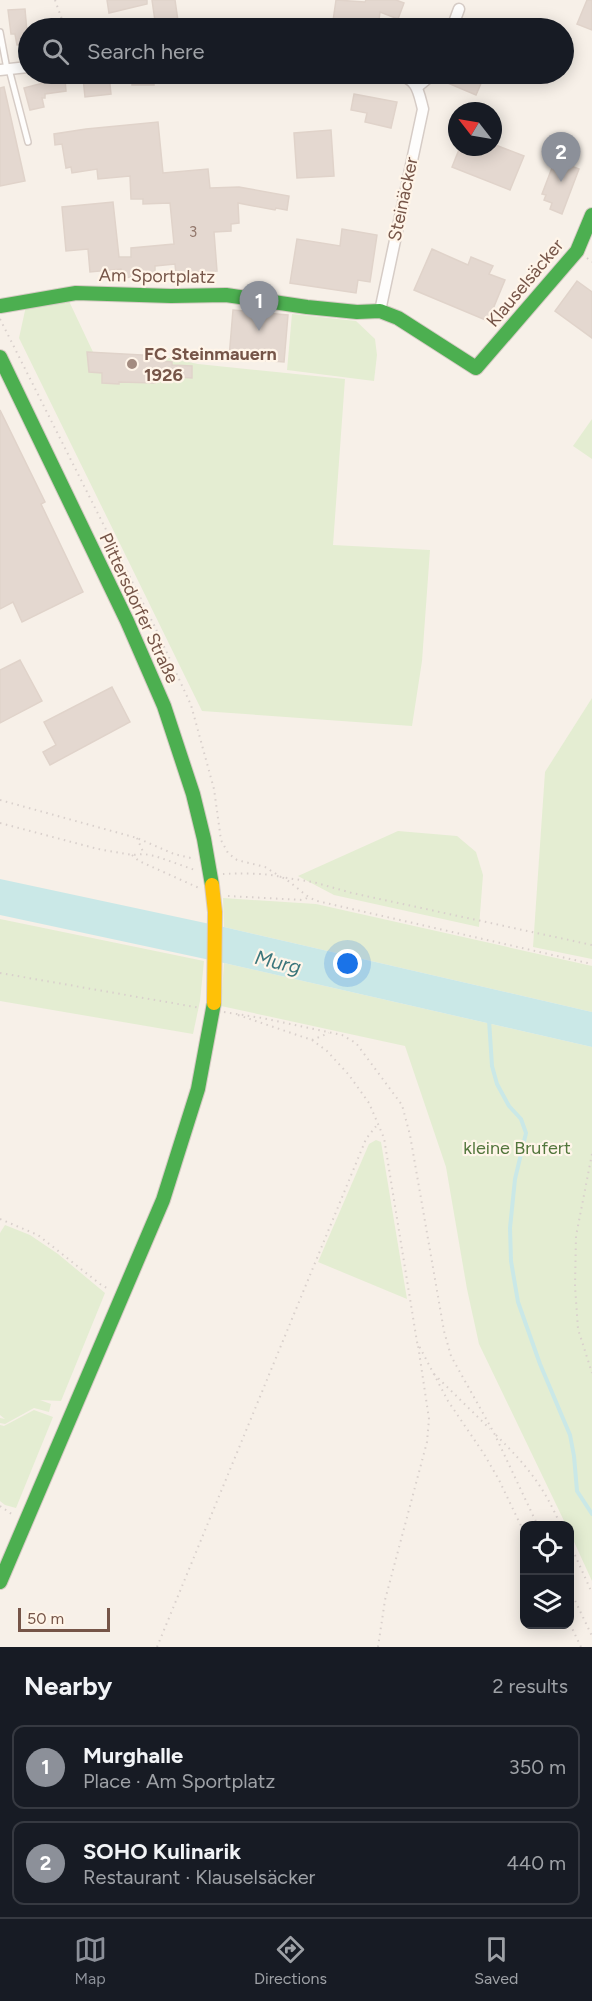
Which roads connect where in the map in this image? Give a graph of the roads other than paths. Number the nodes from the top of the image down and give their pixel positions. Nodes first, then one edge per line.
1 (459, 9) dead end
2 (456, 18) edge
3 (0, 32) edge
4 (5, 69) edge
5 (415, 84) edge
6 (421, 84) edge
7 (417, 87) junction
8 (28, 142) dead end
9 (592, 215) edge
10 (0, 306) edge
11 (380, 311) junction
12 (0, 357) edge
13 (476, 368) joint
14 (0, 1582) edge

1 - 2 street
3 - 4 lane
4 - 8 lane
5 - 7 street
6 - 7 street
7 - 11 street, Steinäcker
9 - 13 main road, Klauselsäcker
10 - 11 main road, Am Sportplatz
11 - 13 main road, Am Sportplatz
12 - 14 main road, Plittersdorfer Straße, bridge

